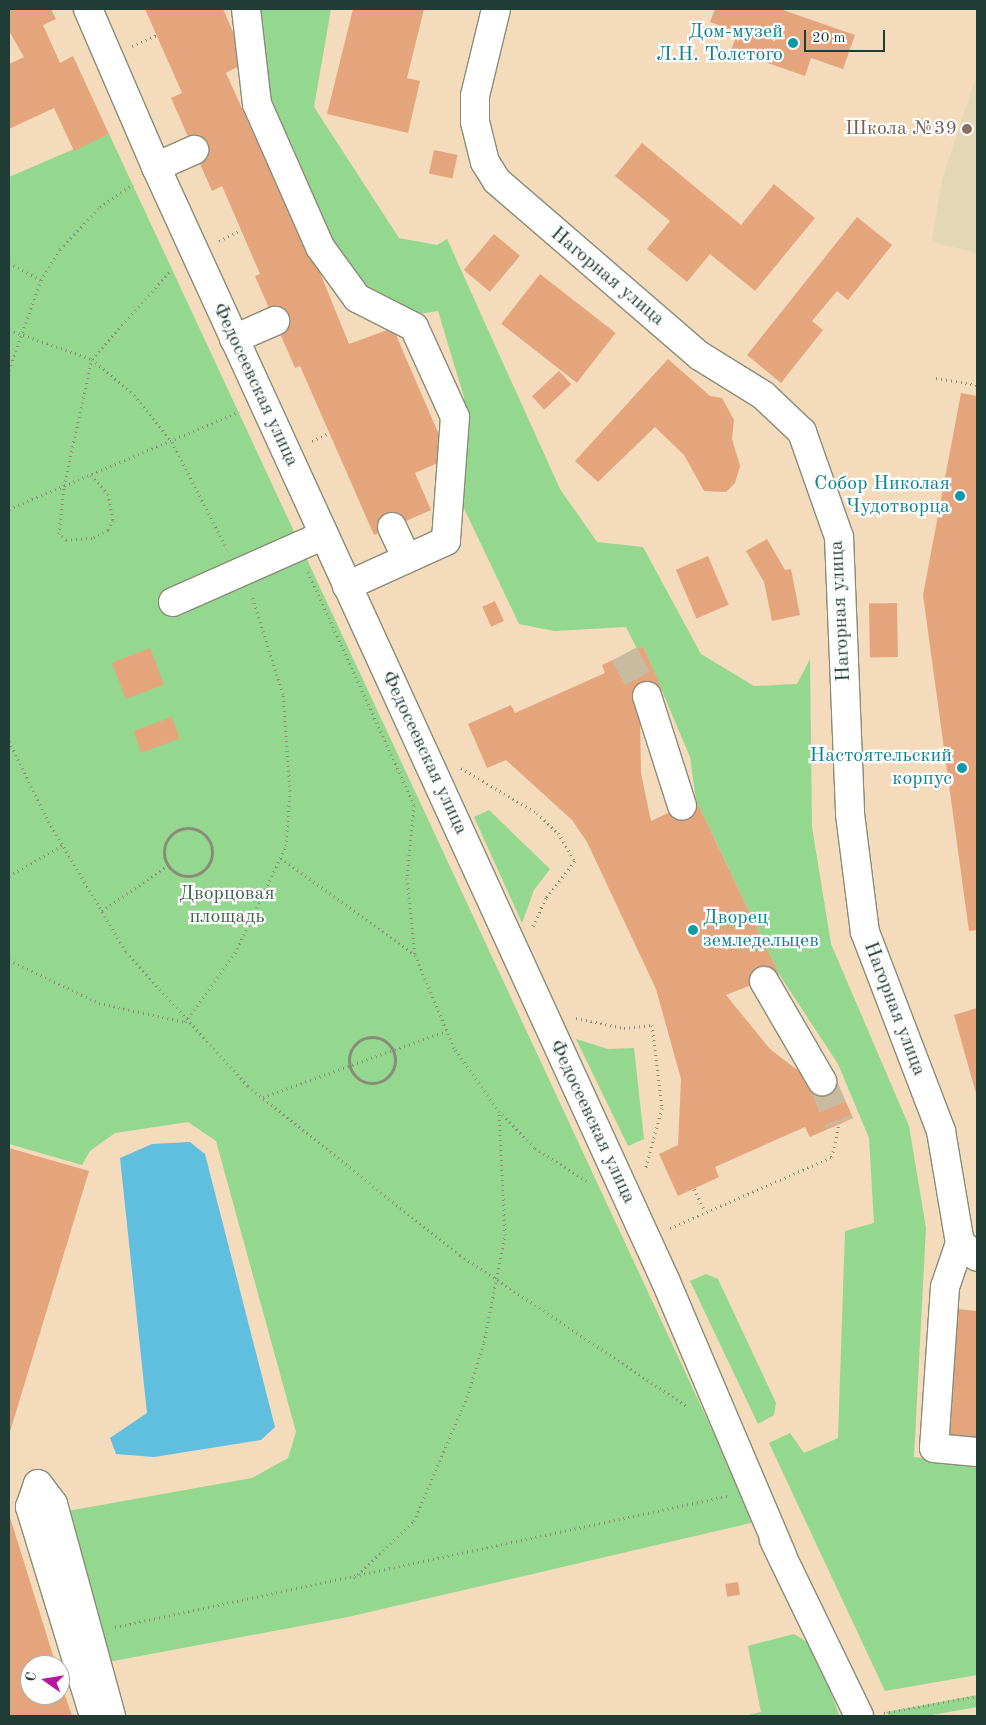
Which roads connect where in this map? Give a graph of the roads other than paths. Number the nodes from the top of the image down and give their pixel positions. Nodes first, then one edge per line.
1 (88, 9) edge
2 (246, 9) edge
3 (496, 9) edge
4 (194, 150) dead end
5 (156, 167) junction
6 (274, 322) dead end
7 (234, 338) junction
8 (392, 527) dead end
9 (324, 535) junction
10 (407, 559) junction
11 (347, 586) junction
12 (172, 602) dead end
13 (647, 696) tunnel mouth
14 (682, 806) dead end
15 (764, 981) dead end
16 (822, 1081) tunnel mouth
17 (969, 1250) edge
18 (977, 1452) edge
19 (94, 1716) edge
20 (111, 1716) edge
21 (859, 1716) edge

1 - 5 street, Федосеевская улица
2 - 10 street
3 - 17 street, Нагорная улица
4 - 5 street
5 - 7 street, Федосеевская улица
6 - 7 street
7 - 9 street, Федосеевская улица
8 - 10 street
9 - 11 street, Федосеевская улица
9 - 12 street
10 - 11 street
11 - 21 street, Федосеевская улица
13 - 14 street
15 - 16 street
17 - 18 street
19 - 20 street

